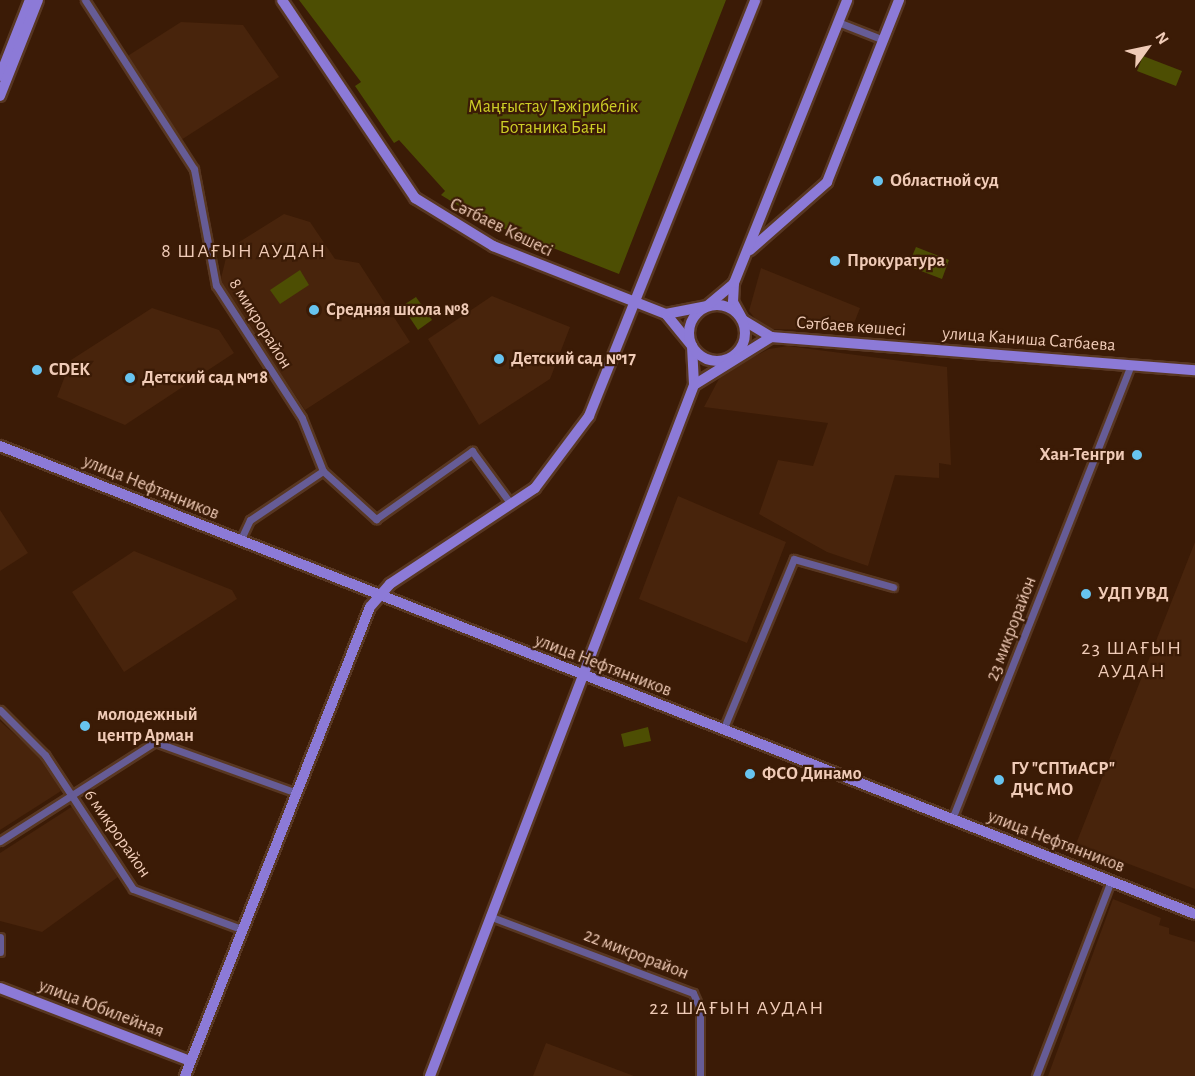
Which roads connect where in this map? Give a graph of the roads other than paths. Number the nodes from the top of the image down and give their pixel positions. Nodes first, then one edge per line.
1 (30, 0) edge
2 (38, 0) edge
3 (85, 0) edge
4 (282, 0) edge
5 (754, 0) edge
6 (847, 0) edge
7 (899, 0) edge
8 (838, 22) junction
9 (884, 40) junction
10 (0, 76) edge
11 (0, 96) edge
12 (750, 250) junction
13 (734, 283) junction
14 (636, 303) junction
15 (707, 306) junction
16 (666, 314) junction
17 (743, 320) junction
18 (771, 337) junction
19 (692, 346) junction
20 (927, 349) joint
21 (732, 357) junction
22 (1129, 364) junction
23 (1195, 370) edge
24 (694, 384) junction
25 (0, 446) edge
26 (323, 471) junction
27 (510, 504) junction
28 (240, 541) junction
29 (893, 587) dead end
30 (376, 596) junction
31 (581, 674) junction
32 (0, 710) edge
33 (723, 730) junction
34 (294, 792) junction
35 (72, 796) junction
36 (952, 819) junction
37 (0, 841) edge
38 (1111, 881) junction
39 (1195, 914) edge
40 (489, 916) junction
41 (241, 929) junction
42 (0, 937) edge
43 (0, 952) edge
44 (0, 988) edge
45 (190, 1061) junction
46 (185, 1076) edge
47 (430, 1076) edge
48 (700, 1076) edge
49 (1036, 1076) edge

1 - 10 main road
2 - 11 main road
3 - 26 street, 8 микрорайон
4 - 14 main road, Сәтбаев Көшесі
5 - 14 main road
6 - 8 main road
7 - 9 main road
8 - 9 street
8 - 12 main road
9 - 12 main road
12 - 13 main road
13 - 15 main road
13 - 17 main road
14 - 16 main road, Сәтбаев Көшесі
14 - 27 main road
15 - 16 main road
15 - 17 main road
15 - 19 main road
16 - 19 main road
17 - 18 main road, Сәтбаев көшесі
17 - 21 main road
18 - 20 main road, Сәтбаев көшесі
18 - 21 main road, Сәтбаев көшесі
19 - 21 main road
19 - 24 main road
20 - 22 main road, улица Каниша Сатбаева
21 - 24 main road, Сәтбаев көшесі
22 - 23 main road
22 - 36 street, 23 микрорайон
24 - 31 main road
25 - 28 main road, улица Нефтянников
26 - 27 street
26 - 28 street
27 - 30 main road
28 - 30 main road, улица Нефтянников
29 - 33 street
30 - 31 main road, улица Нефтянников
30 - 34 main road
31 - 33 main road, улица Нефтянников
31 - 40 main road
32 - 35 street, 6 микрорайон
33 - 36 main road, улица Нефтянников
34 - 35 street
34 - 41 main road
35 - 37 street
35 - 41 street, 6 микрорайон
36 - 38 main road, улица Нефтянников
38 - 39 main road, улица Нефтянников
38 - 49 street
40 - 47 main road
40 - 48 street, 22 микрорайон
41 - 45 main road
42 - 43 street
44 - 45 main road, улица Юбилейная
45 - 46 main road

